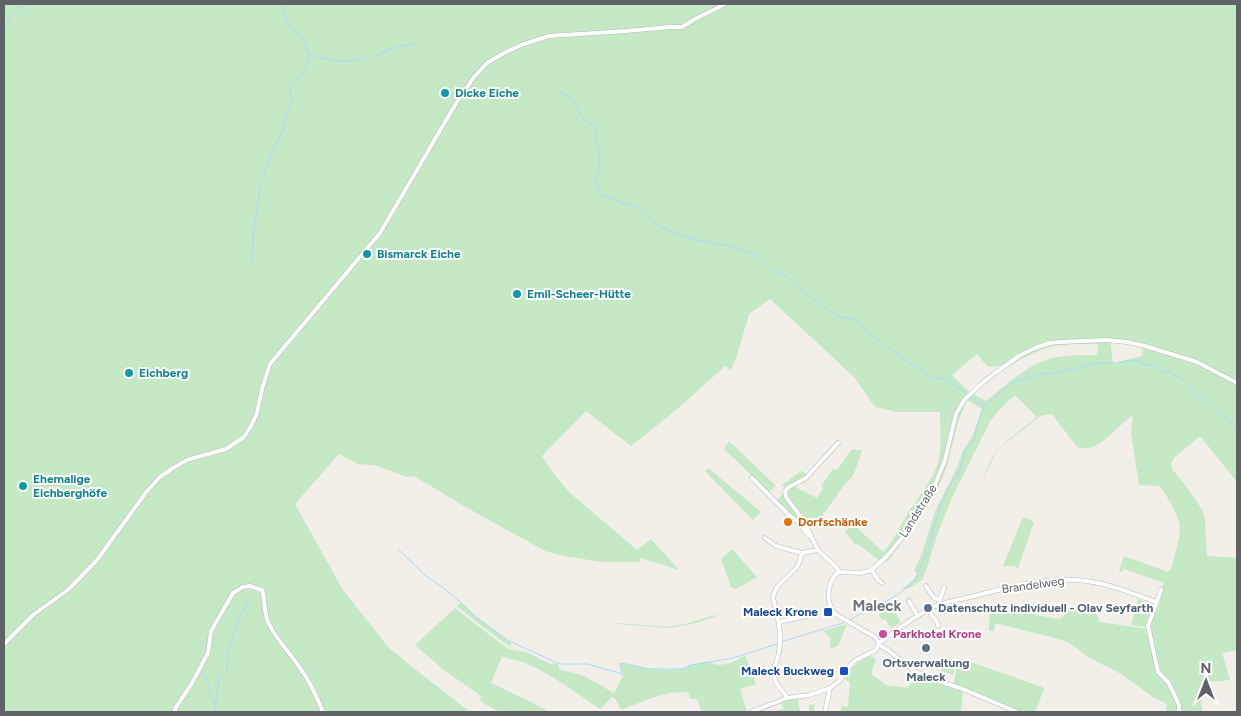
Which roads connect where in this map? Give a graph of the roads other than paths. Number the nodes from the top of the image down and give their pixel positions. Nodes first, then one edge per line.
1 (725, 4) edge
2 (1237, 383) edge
3 (838, 444) dead end
4 (752, 478) dead end
5 (812, 536) junction
6 (765, 538) dead end
7 (818, 550) junction
8 (802, 553) junction
9 (872, 570) junction
10 (839, 572) junction
11 (882, 583) dead end
12 (926, 586) dead end
13 (944, 588) dead end
14 (1161, 590) dead end
15 (909, 601) dead end
16 (1156, 602) junction
17 (939, 603) junction
18 (928, 610) junction
19 (811, 614) dead end
20 (918, 616) junction
21 (779, 622) junction
22 (938, 626) dead end
23 (879, 643) junction
24 (4, 644) edge
25 (830, 688) junction
26 (787, 698) junction
27 (175, 712) edge
28 (323, 712) edge
29 (751, 712) edge
30 (826, 712) edge
31 (1017, 712) edge
32 (1179, 712) edge

1 - 24 street
2 - 9 street, Landstraße
3 - 5 street
4 - 5 street
5 - 7 street
6 - 8 street
7 - 8 street
7 - 10 street
8 - 21 street
9 - 10 street
9 - 11 street
10 - 23 street
12 - 17 street
13 - 17 street
14 - 16 street
15 - 20 street
16 - 17 street, Brandelweg
16 - 32 street
17 - 18 street, Brandelweg
18 - 20 street, Brandelweg
18 - 22 street
19 - 21 street
20 - 23 street, Brandelweg
21 - 26 street
23 - 25 street
23 - 31 street
25 - 26 street
25 - 30 street
26 - 29 street
27 - 28 street

